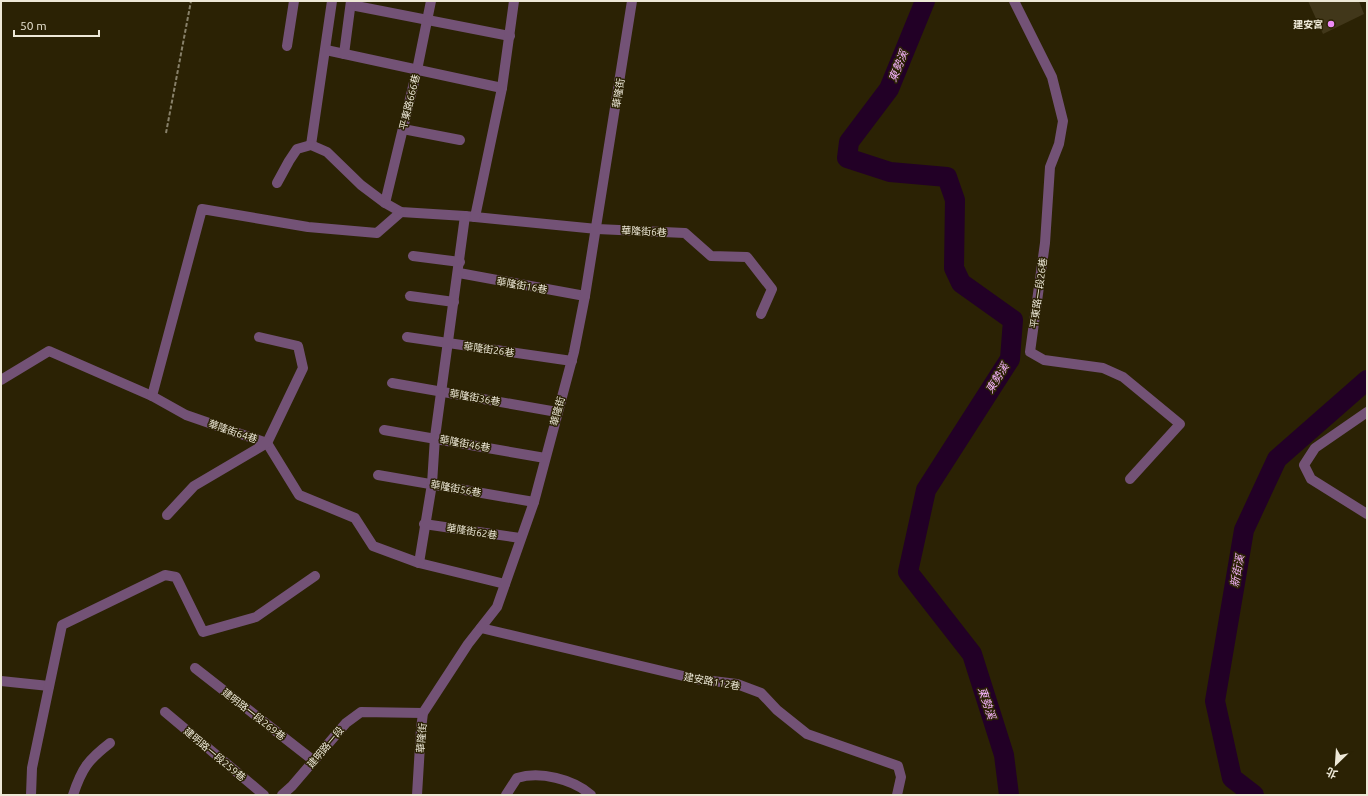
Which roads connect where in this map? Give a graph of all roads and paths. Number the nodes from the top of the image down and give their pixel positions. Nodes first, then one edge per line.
1 (190, 1) edge
2 (294, 1) edge
3 (332, 1) edge
4 (431, 1) edge
5 (514, 1) edge
6 (632, 1) edge
7 (1014, 1) edge
8 (351, 3) edge
9 (427, 19) junction
10 (510, 36) junction
11 (287, 46) dead end
12 (326, 50) junction
13 (344, 54) junction
14 (417, 70) junction
15 (502, 88) junction
16 (403, 129) junction
17 (166, 134) dead end
18 (460, 140) dead end
19 (311, 145) junction
20 (277, 183) dead end
21 (385, 203) junction
22 (401, 212) junction
23 (470, 216) junction
24 (597, 229) junction
25 (414, 256) dead end
26 (460, 262) junction
27 (459, 273) junction
28 (410, 296) dead end
29 (585, 296) junction
30 (454, 302) junction
31 (761, 314) dead end
32 (259, 337) dead end
33 (407, 337) dead end
34 (448, 343) junction
35 (572, 361) junction
36 (1, 380) edge
37 (392, 383) dead end
38 (442, 391) junction
39 (152, 396) junction
40 (557, 412) junction
41 (1367, 412) edge
42 (384, 430) dead end
43 (436, 437) junction
44 (267, 443) junction
45 (545, 458) junction
46 (378, 475) dead end
47 (1130, 479) dead end
48 (432, 484) junction
49 (534, 502) junction
50 (1367, 514) edge
51 (167, 515) dead end
52 (424, 524) junction
53 (520, 538) junction
54 (419, 563) junction
55 (315, 576) dead end
56 (505, 584) junction
57 (481, 628) junction
58 (195, 668) dead end
59 (1, 681) edge
60 (50, 686) junction
61 (165, 712) dead end
62 (424, 713) junction
63 (110, 743) dead end
64 (314, 761) junction
65 (31, 795) edge
66 (73, 795) edge
67 (264, 795) edge
68 (282, 795) edge
69 (417, 795) edge
70 (506, 795) edge
71 (591, 795) edge
72 (897, 795) edge

1 - 17 path
2 - 11 street
3 - 12 street
4 - 9 street, 平東路666巷
5 - 10 street
6 - 24 street, 華隆街
7 - 47 street, 平東路一段26巷
8 - 9 street
8 - 13 street
9 - 10 street
9 - 14 street, 平東路666巷
10 - 15 street
12 - 13 street
12 - 19 street
13 - 14 street
14 - 15 street
14 - 16 street, 平東路666巷
15 - 23 street
16 - 18 street
16 - 21 street, 平東路666巷
19 - 20 street
19 - 21 street
21 - 22 street
22 - 23 street, 華隆街6巷
22 - 39 street
23 - 24 street, 華隆街6巷
23 - 26 street
24 - 29 street, 華隆街
24 - 31 street, 華隆街6巷
25 - 26 street
26 - 27 street
27 - 29 street, 華隆街16巷
27 - 30 street
28 - 30 street
29 - 35 street, 華隆街
30 - 34 street
32 - 44 street
33 - 34 street, 華隆街26巷
34 - 35 street, 華隆街26巷
34 - 38 street
35 - 40 street, 華隆街
36 - 39 street, 華隆街64巷
37 - 38 street, 華隆街36巷
38 - 40 street, 華隆街36巷
38 - 43 street
39 - 44 street, 華隆街64巷
40 - 45 street, 華隆街
41 - 50 street
42 - 43 street, 華隆街46巷
43 - 45 street, 華隆街46巷
43 - 48 street
44 - 51 street
44 - 54 street, 華隆街64巷
45 - 49 street, 華隆街
46 - 48 street, 華隆街56巷
48 - 49 street, 華隆街56巷
48 - 52 street
49 - 53 street, 華隆街
52 - 53 street, 華隆街62巷
52 - 54 street
53 - 56 street, 華隆街
54 - 56 street, 華隆街64巷
55 - 60 street
56 - 57 street, 華隆街
57 - 62 street, 華隆街
57 - 72 street, 建安路112巷
58 - 64 street, 建明路一段269巷
59 - 60 street
60 - 65 street
61 - 67 street, 建明路一段259巷
62 - 64 street, 建明路一段
62 - 69 street, 華隆街
63 - 66 street
64 - 68 street, 建明路一段
70 - 71 street

